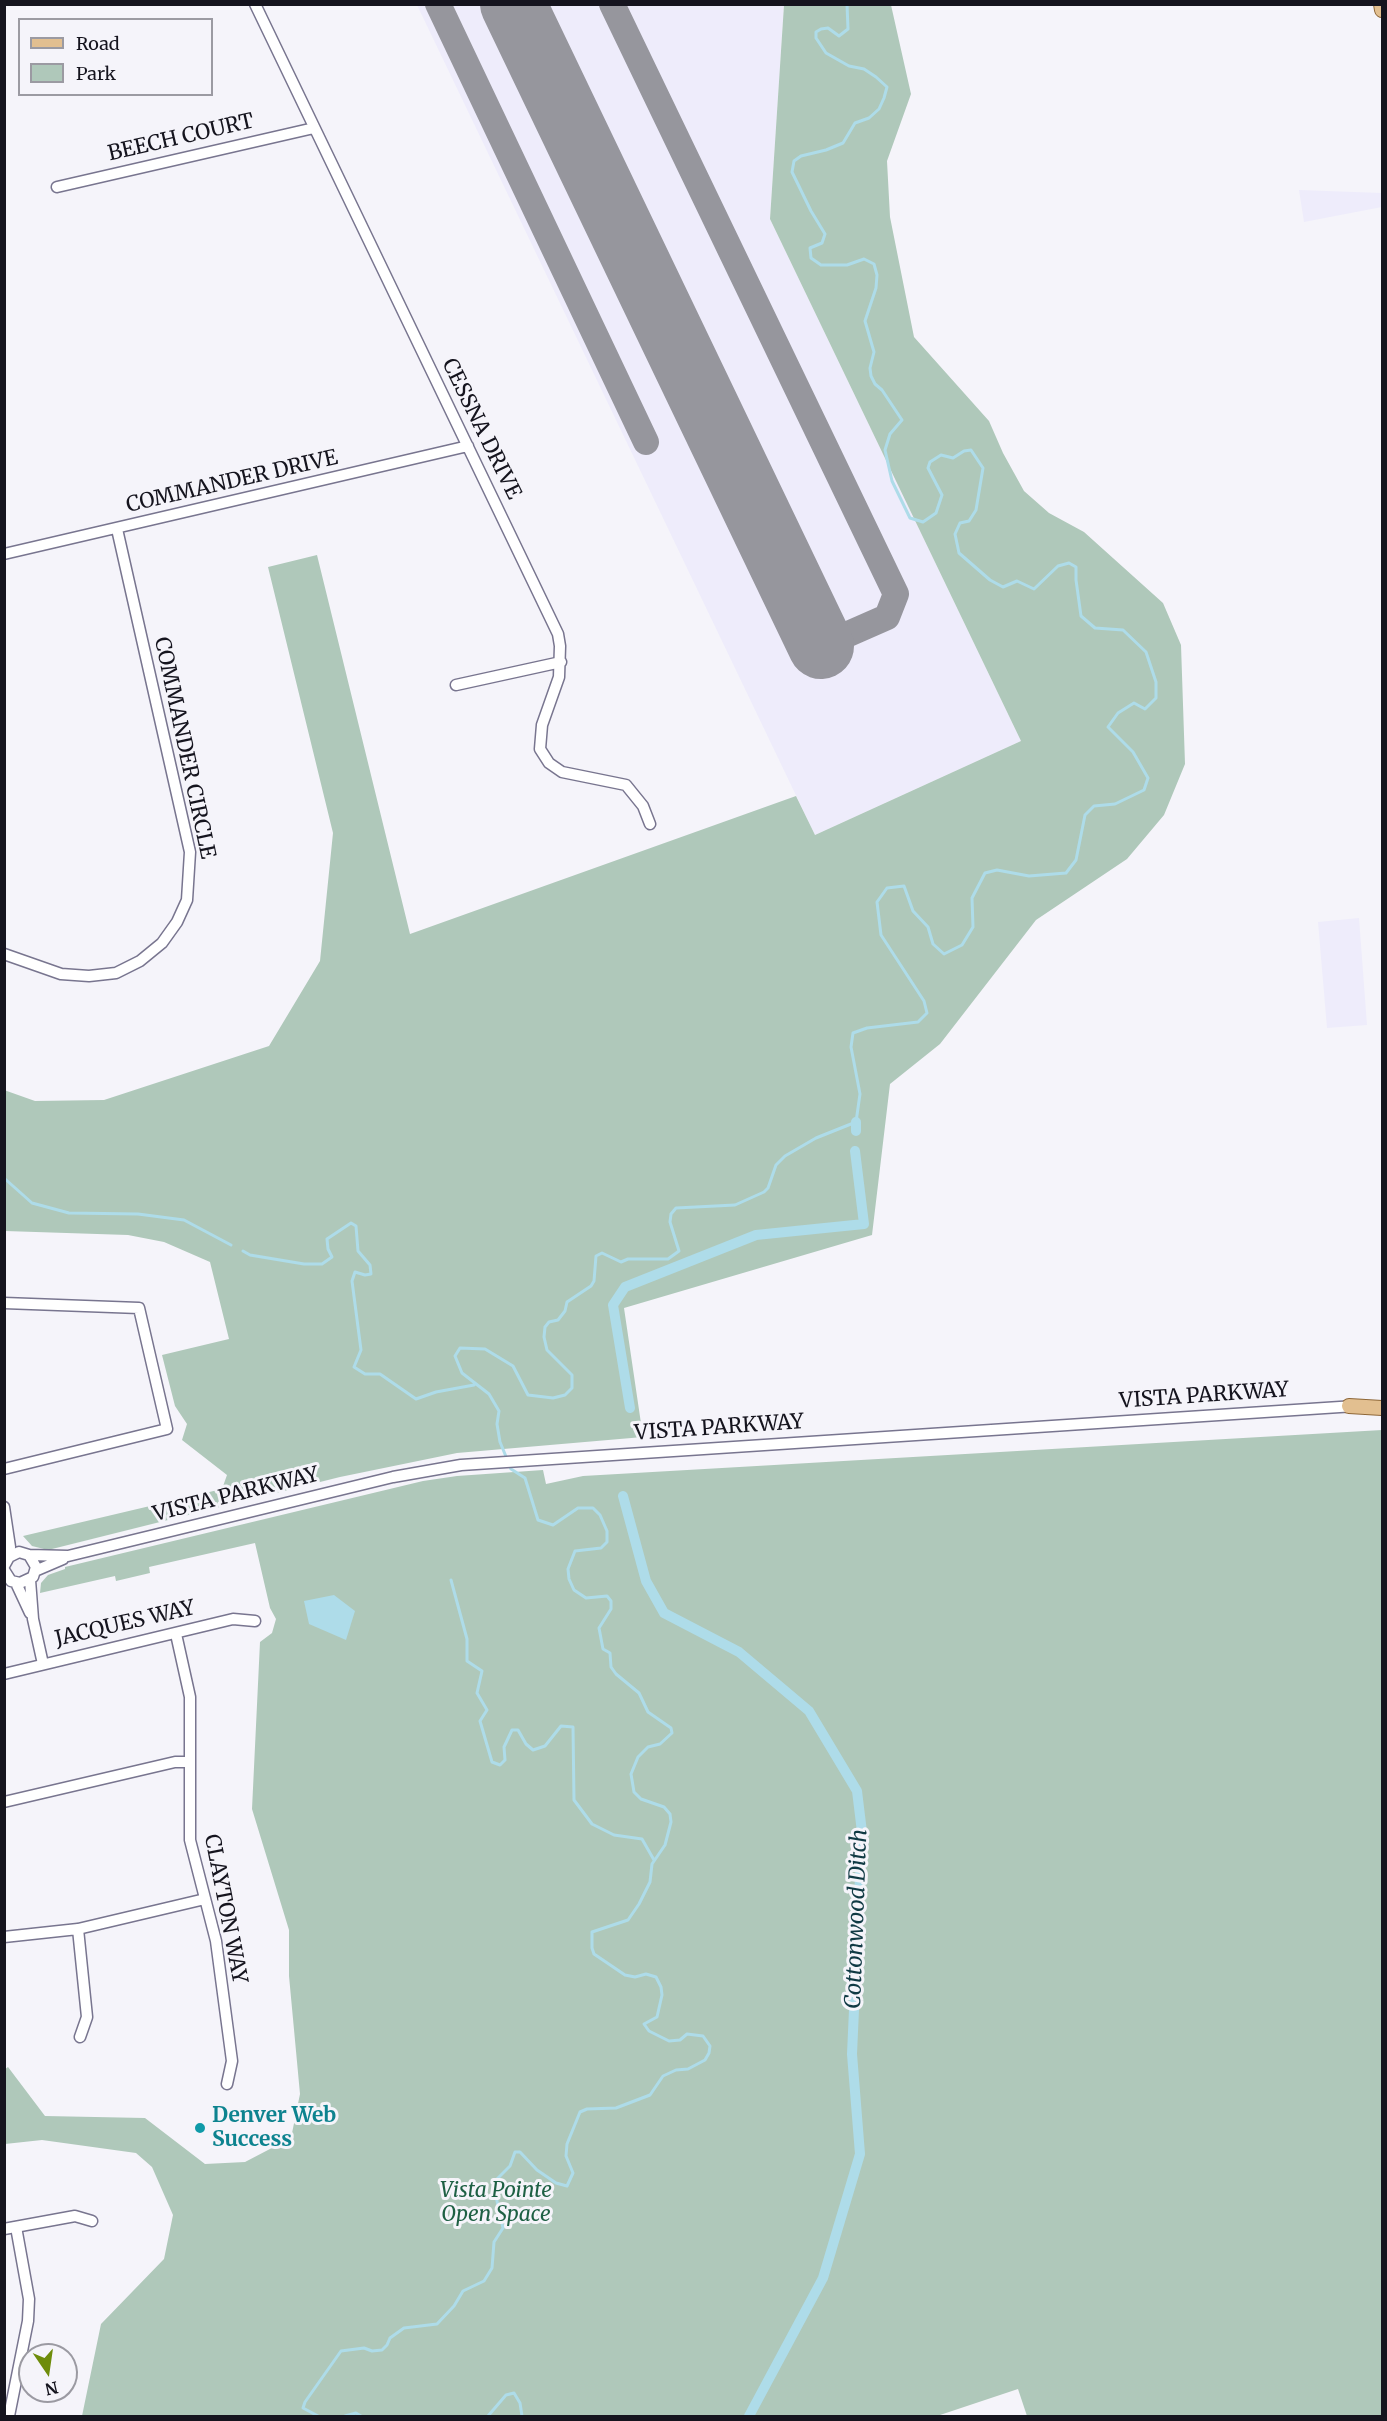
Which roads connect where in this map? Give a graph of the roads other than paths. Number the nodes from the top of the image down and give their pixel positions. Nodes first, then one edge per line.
1 (255, 4) edge
2 (1381, 4) edge
3 (1383, 10) edge
4 (314, 128) junction
5 (57, 187) dead end
6 (468, 446) junction
7 (117, 529) junction
8 (4, 554) edge
9 (561, 662) junction
10 (456, 685) dead end
11 (650, 824) dead end
12 (4, 954) edge
13 (4, 1303) edge
14 (1348, 1406) joint
15 (1383, 1406) edge
16 (4, 1469) edge
17 (5, 1511) edge
18 (27, 1554) junction
19 (68, 1556) junction
20 (5, 1564) edge
21 (33, 1576) junction
22 (10, 1581) edge
23 (33, 1619) junction
24 (255, 1621) dead end
25 (176, 1634) junction
26 (43, 1664) junction
27 (4, 1674) edge
28 (188, 1762) junction
29 (4, 1802) edge
30 (205, 1899) junction
31 (78, 1929) junction
32 (4, 1937) edge
33 (80, 2037) dead end
34 (227, 2084) dead end
35 (93, 2222) dead end
36 (16, 2227) junction
37 (4, 2229) edge
38 (9, 2416) edge

1 - 4 street, CESSNA DRIVE
2 - 3 main road
4 - 5 street, BEECH COURT
4 - 6 street, CESSNA DRIVE
6 - 7 street, COMMANDER DRIVE
6 - 9 street, CESSNA DRIVE
7 - 8 street, COMMANDER DRIVE
7 - 12 street, COMMANDER CIRCLE
9 - 10 street
9 - 11 street, CESSNA DRIVE
13 - 16 street
14 - 15 main road
14 - 19 street, VISTA PARKWAY
17 - 18 street
17 - 20 street
18 - 19 street, VISTA PARKWAY
18 - 20 street
18 - 21 street
19 - 21 street, VISTA PARKWAY
20 - 22 street
21 - 22 street
21 - 23 street
22 - 23 street
23 - 26 street
24 - 25 street, JACQUES WAY
25 - 26 street, JACQUES WAY
25 - 28 street, CLAYTON WAY
26 - 27 street, JACQUES WAY
28 - 29 street
28 - 30 street, CLAYTON WAY
30 - 31 street
30 - 34 street, CLAYTON WAY
31 - 32 street
31 - 33 street
35 - 36 street
36 - 37 street
36 - 38 street

